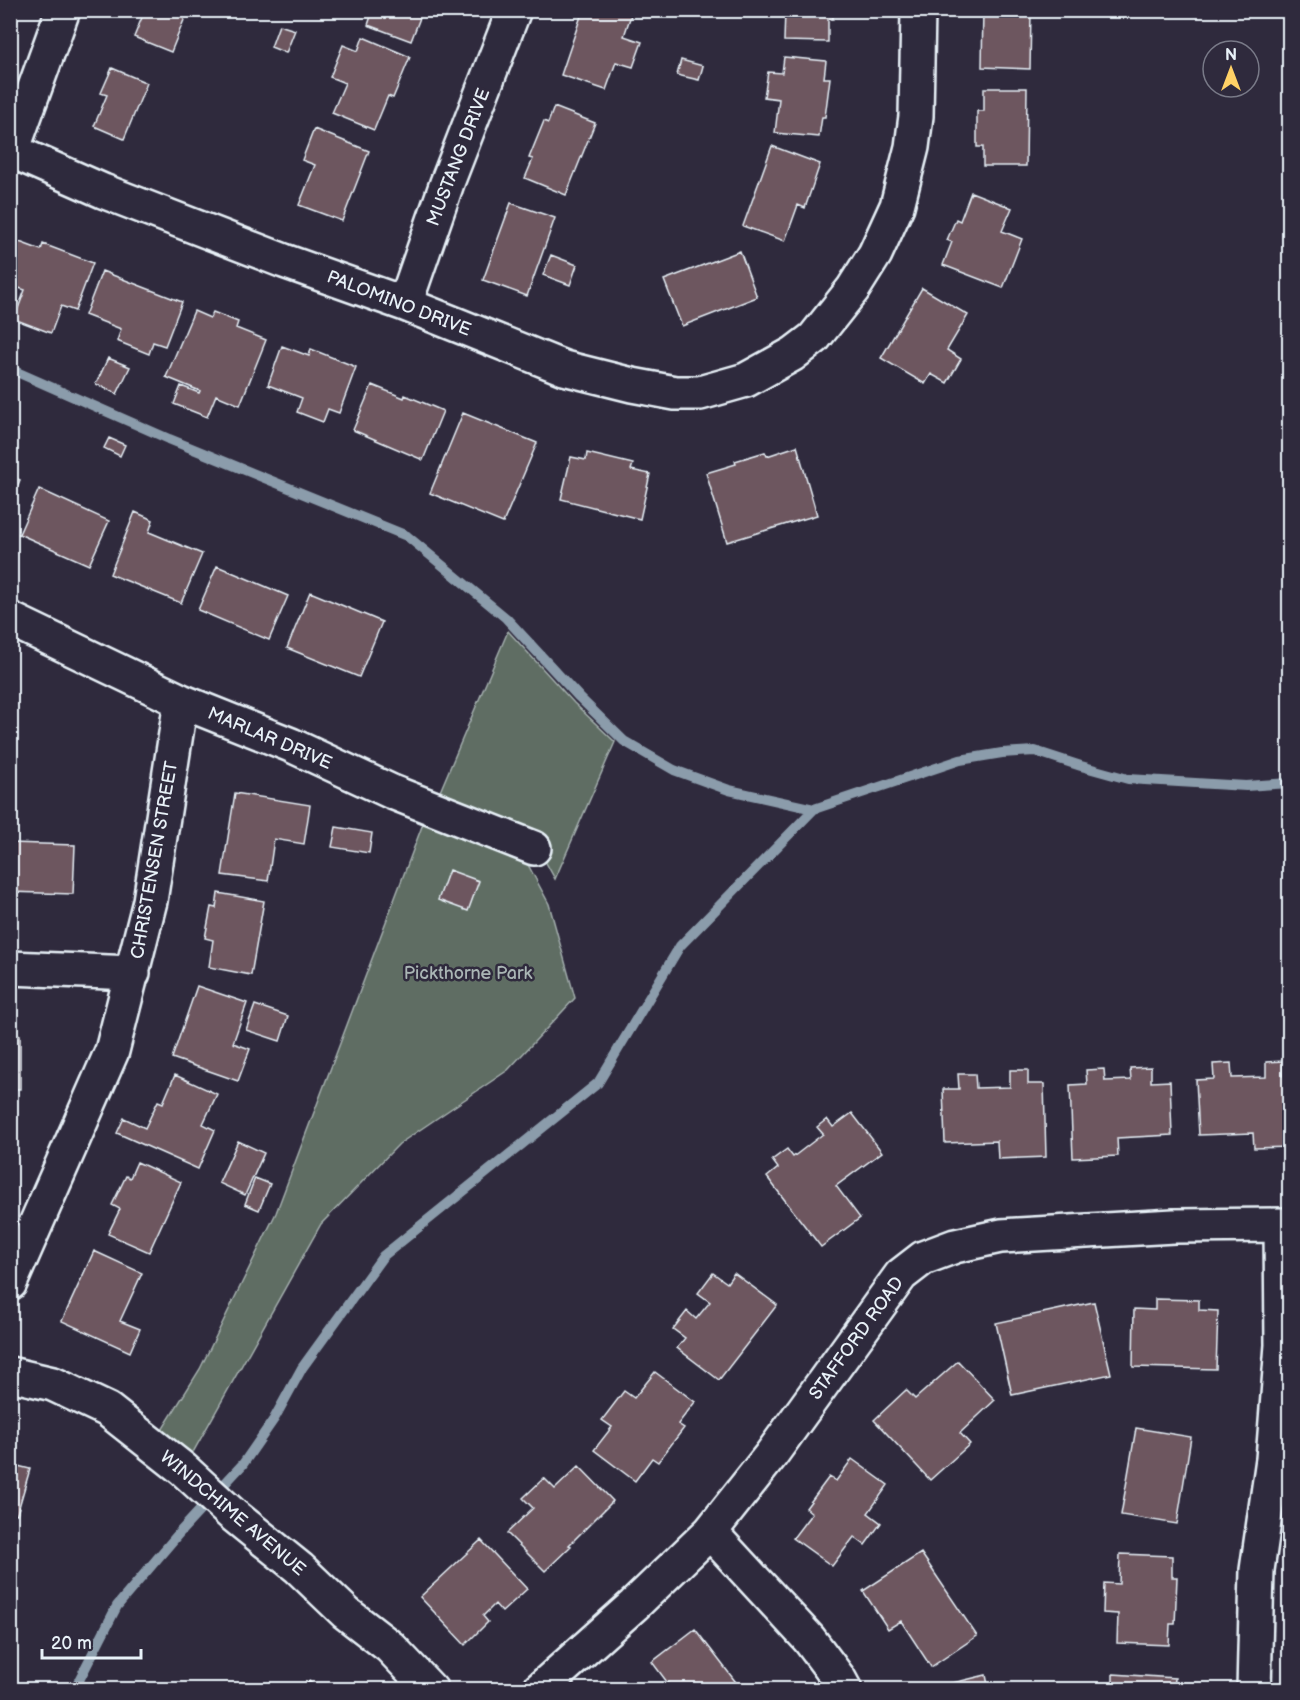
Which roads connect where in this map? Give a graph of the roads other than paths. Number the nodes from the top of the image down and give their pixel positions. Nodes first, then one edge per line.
1 (63, 10) edge
2 (514, 10) edge
3 (918, 10) edge
4 (11, 151) edge
5 (405, 304) junction
6 (10, 619) edge
7 (181, 701) junction
8 (534, 848) dead end
9 (10, 968) edge
10 (133, 974) junction
11 (1285, 1226) edge
12 (10, 1283) edge
13 (10, 1374) edge
14 (710, 1532) junction
15 (431, 1689) edge
16 (539, 1689) edge
17 (845, 1689) edge
18 (1254, 1689) edge

1 - 4 street
2 - 5 street, MUSTANG DRIVE
3 - 5 street, PALOMINO DRIVE
4 - 5 street, PALOMINO DRIVE
6 - 7 street, MARLAR DRIVE
7 - 8 street, MARLAR DRIVE
7 - 10 street, CHRISTENSEN STREET
9 - 10 street
10 - 12 street, CHRISTENSEN STREET
11 - 14 street, STAFFORD ROAD
11 - 18 street
13 - 15 street, WINDCHIME AVENUE
14 - 16 street, STAFFORD ROAD
14 - 17 street

